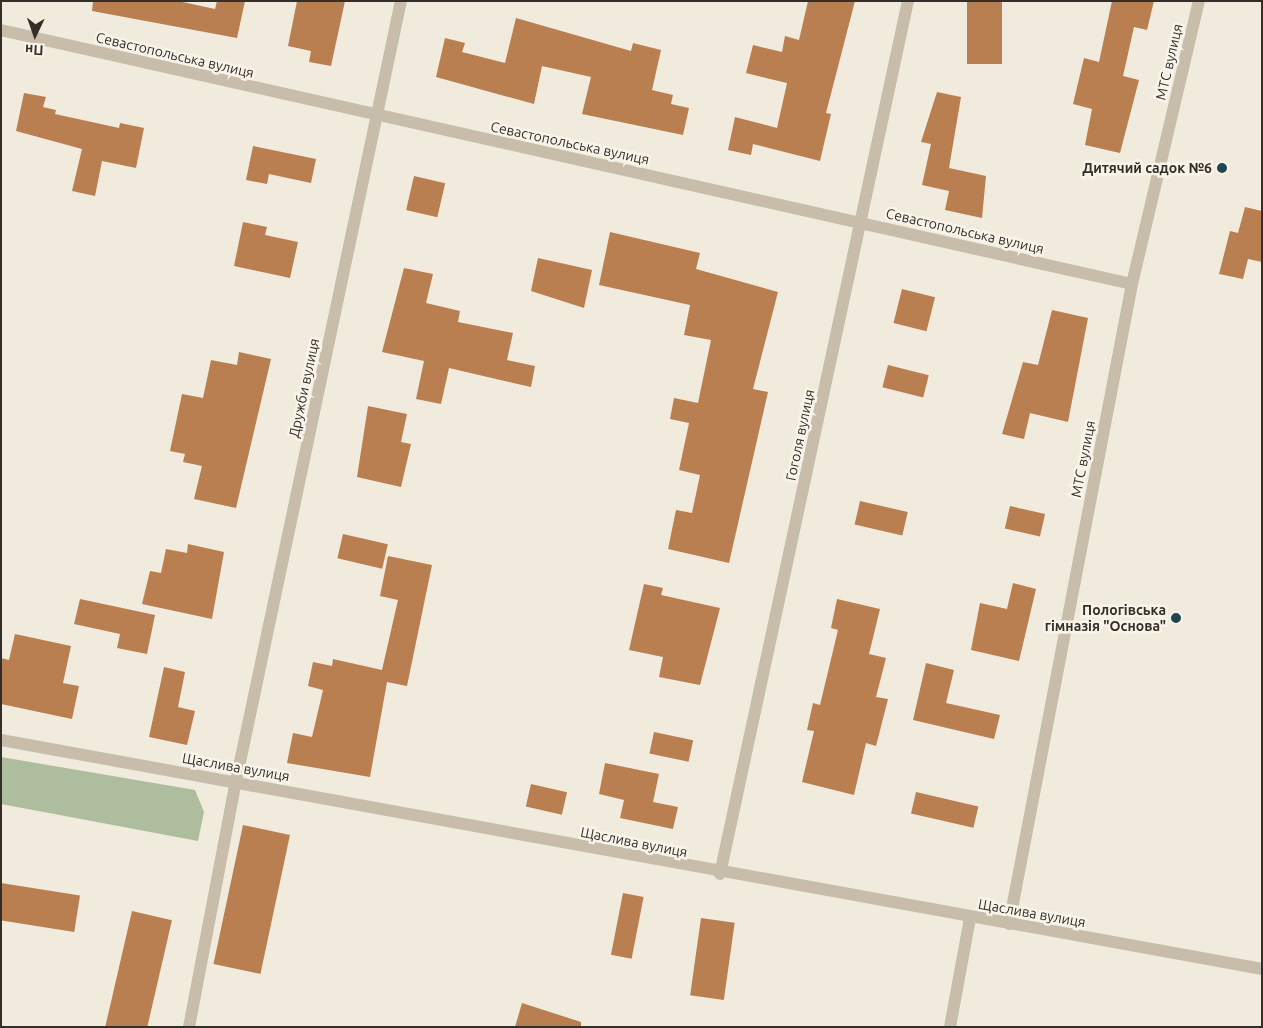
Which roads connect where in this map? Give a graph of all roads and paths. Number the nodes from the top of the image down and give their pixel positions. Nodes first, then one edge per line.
1 (400, 1) edge
2 (908, 1) edge
3 (1199, 1) edge
4 (1, 30) edge
5 (376, 116) junction
6 (861, 222) junction
7 (1132, 284) junction
8 (1, 740) edge
9 (236, 781) junction
10 (720, 874) junction
11 (970, 918) junction
12 (1009, 924) junction
13 (1262, 969) edge
14 (189, 1027) edge
15 (950, 1027) edge

1 - 5 street, Дружби вулиця
2 - 6 street, Гоголя вулиця
3 - 7 street, МТС вулиця
4 - 5 street, Севастопольська вулиця
5 - 6 street, Севастопольська вулиця
5 - 9 street, Дружби вулиця
6 - 7 street, Севастопольська вулиця
6 - 10 street, Гоголя вулиця
7 - 12 street, МТС вулиця
8 - 9 street, Щаслива вулиця
9 - 10 street, Щаслива вулиця
9 - 14 street, Дружби вулиця
10 - 11 street, Щаслива вулиця
11 - 12 street, Щаслива вулиця
11 - 15 street
12 - 13 street, Щаслива вулиця

